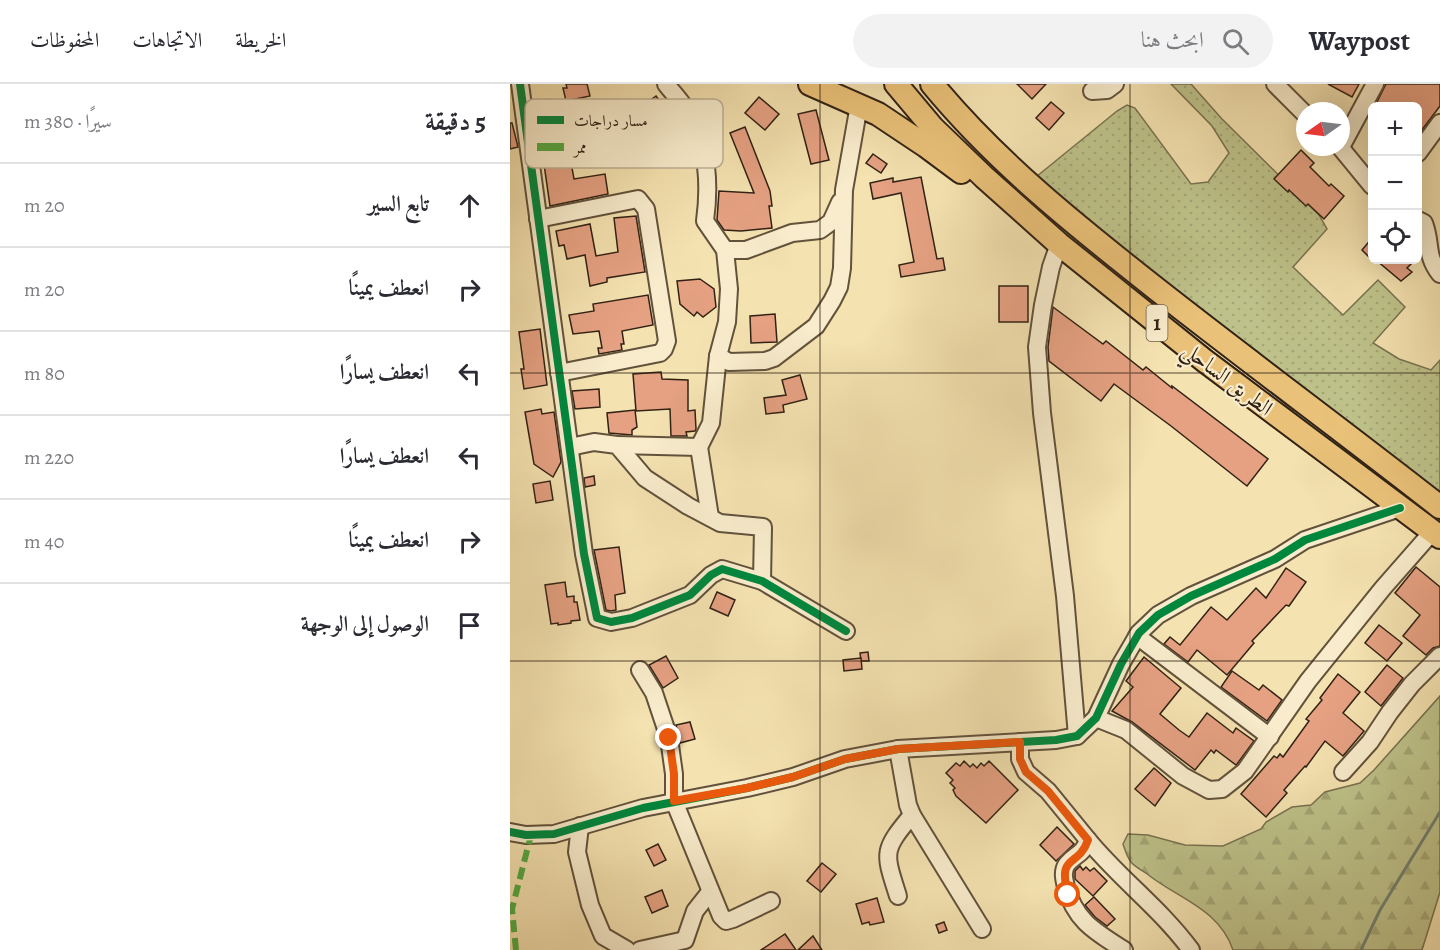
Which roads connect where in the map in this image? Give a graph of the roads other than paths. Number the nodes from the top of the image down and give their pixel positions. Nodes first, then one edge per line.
1 (520, 84) edge
2 (666, 84) edge
3 (810, 84) edge
4 (896, 84) edge
5 (932, 84) edge
6 (1115, 84) edge
7 (1375, 84) edge
8 (1279, 86) edge
9 (1092, 91) dead end
10 (678, 99) edge
11 (1296, 104) edge
12 (859, 105) junction
13 (525, 122) edge
14 (1440, 123) edge
15 (1350, 129) edge
16 (1422, 148) edge
17 (1347, 156) edge
18 (531, 168) edge
19 (706, 168) edge
20 (1368, 181) edge
21 (844, 190) junction
22 (538, 219) junction
23 (1422, 222) edge
24 (1059, 244) junction
25 (725, 250) junction
26 (1440, 274) edge
27 (718, 356) junction
28 (559, 373) junction
29 (617, 445) junction
30 (570, 447) junction
31 (699, 447) junction
32 (1440, 507) edge
33 (1400, 508) junction
34 (710, 517) junction
35 (1436, 534) edge
36 (762, 581) junction
37 (846, 632) dead end
38 (1137, 636) junction
39 (1440, 656) edge
40 (640, 670) dead end
41 (1096, 718) junction
42 (1077, 736) junction
43 (1270, 737) junction
44 (1020, 742) junction
45 (898, 749) junction
46 (1343, 772) dead end
47 (674, 801) junction
48 (912, 815) junction
49 (580, 826) junction
50 (510, 832) edge
51 (1088, 840) junction
52 (710, 892) junction
53 (898, 896) dead end
54 (771, 901) dead end
55 (982, 930) dead end
56 (684, 945) edge
57 (627, 950) edge
58 (640, 950) edge
59 (1124, 950) edge
60 (1191, 950) edge

1 - 13 street
2 - 10 street
3 - 12 highway
4 - 24 highway, الطريق الساحلي / 1
5 - 32 highway, الطريق الساحلي / 1
6 - 9 street
7 - 15 street
8 - 11 street
12 - 21 street
12 - 24 highway
14 - 16 street
17 - 20 street
18 - 22 street
19 - 25 street
21 - 25 street
21 - 27 street
22 - 28 street
22 - 28 street
23 - 26 street
24 - 33 highway, الطريق الساحلي / 1
24 - 42 street
25 - 27 street
27 - 31 street
28 - 30 street
29 - 30 street
29 - 31 street
29 - 34 street
30 - 36 street
31 - 34 street
33 - 35 highway, الطريق الساحلي / 1
33 - 38 street
34 - 36 street
35 - 43 street
36 - 37 street
38 - 41 street
38 - 43 street
39 - 46 street
40 - 47 street
41 - 42 street
41 - 43 street
42 - 44 street
44 - 45 street
44 - 51 street
45 - 47 street
45 - 48 street
47 - 49 street
47 - 52 street
48 - 53 street
48 - 55 street
49 - 50 street
49 - 57 street
51 - 59 street
51 - 60 street
52 - 54 street
52 - 56 street
56 - 58 street

